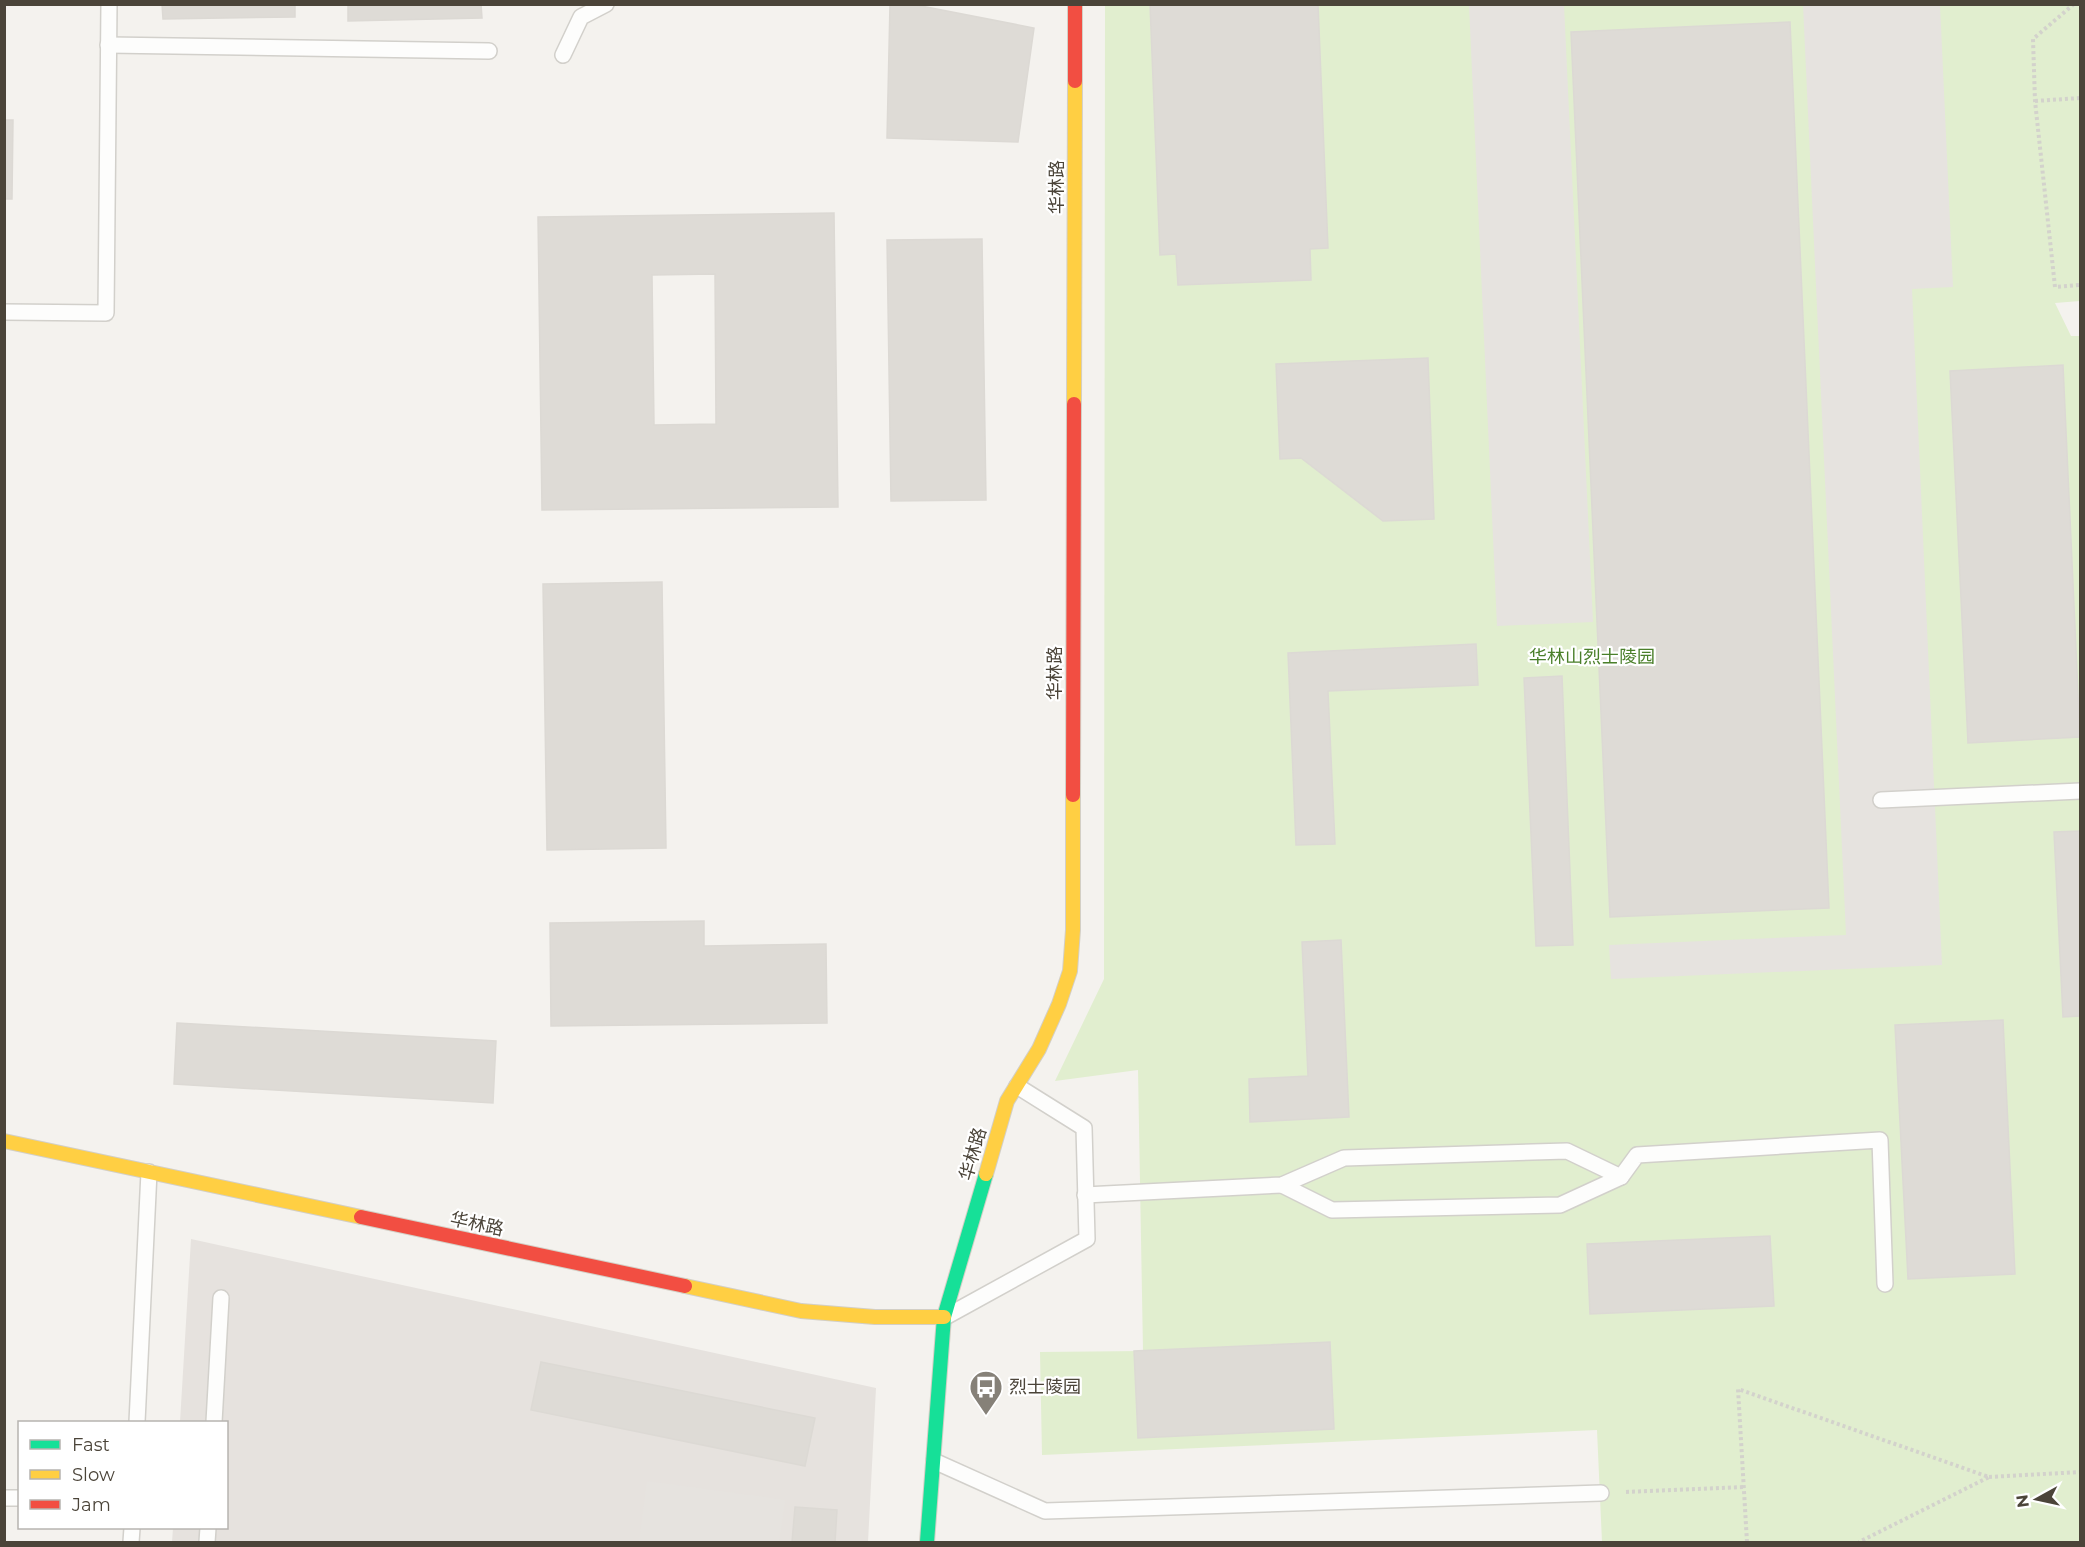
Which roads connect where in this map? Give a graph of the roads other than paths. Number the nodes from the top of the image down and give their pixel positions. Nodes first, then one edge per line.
1 (109, 4) edge
2 (606, 4) edge
3 (1075, 4) edge
4 (108, 45) junction
5 (489, 51) dead end
6 (563, 55) dead end
7 (4, 312) edge
8 (2080, 791) edge
9 (1881, 800) dead end
10 (1017, 1086) junction
11 (4, 1141) edge
12 (149, 1172) junction
13 (1621, 1177) junction
14 (1282, 1185) junction
15 (1085, 1195) junction
16 (1885, 1284) dead end
17 (221, 1298) dead end
18 (944, 1317) junction
19 (137, 1421) edge
20 (214, 1421) edge
21 (934, 1461) junction
22 (1601, 1493) road end
23 (927, 1542) edge

1 - 4 lane
2 - 6 lane
3 - 10 street, 华林路
4 - 5 lane
4 - 7 lane
8 - 9 lane
10 - 15 lane
10 - 18 street, 华林路
11 - 12 street, 华林路
12 - 18 street, 华林路
12 - 19 lane
13 - 14 lane
13 - 14 lane
13 - 16 lane
14 - 15 lane
15 - 18 lane
17 - 20 lane
18 - 21 street, 华林路
21 - 22 lane
21 - 23 street, 华林路

